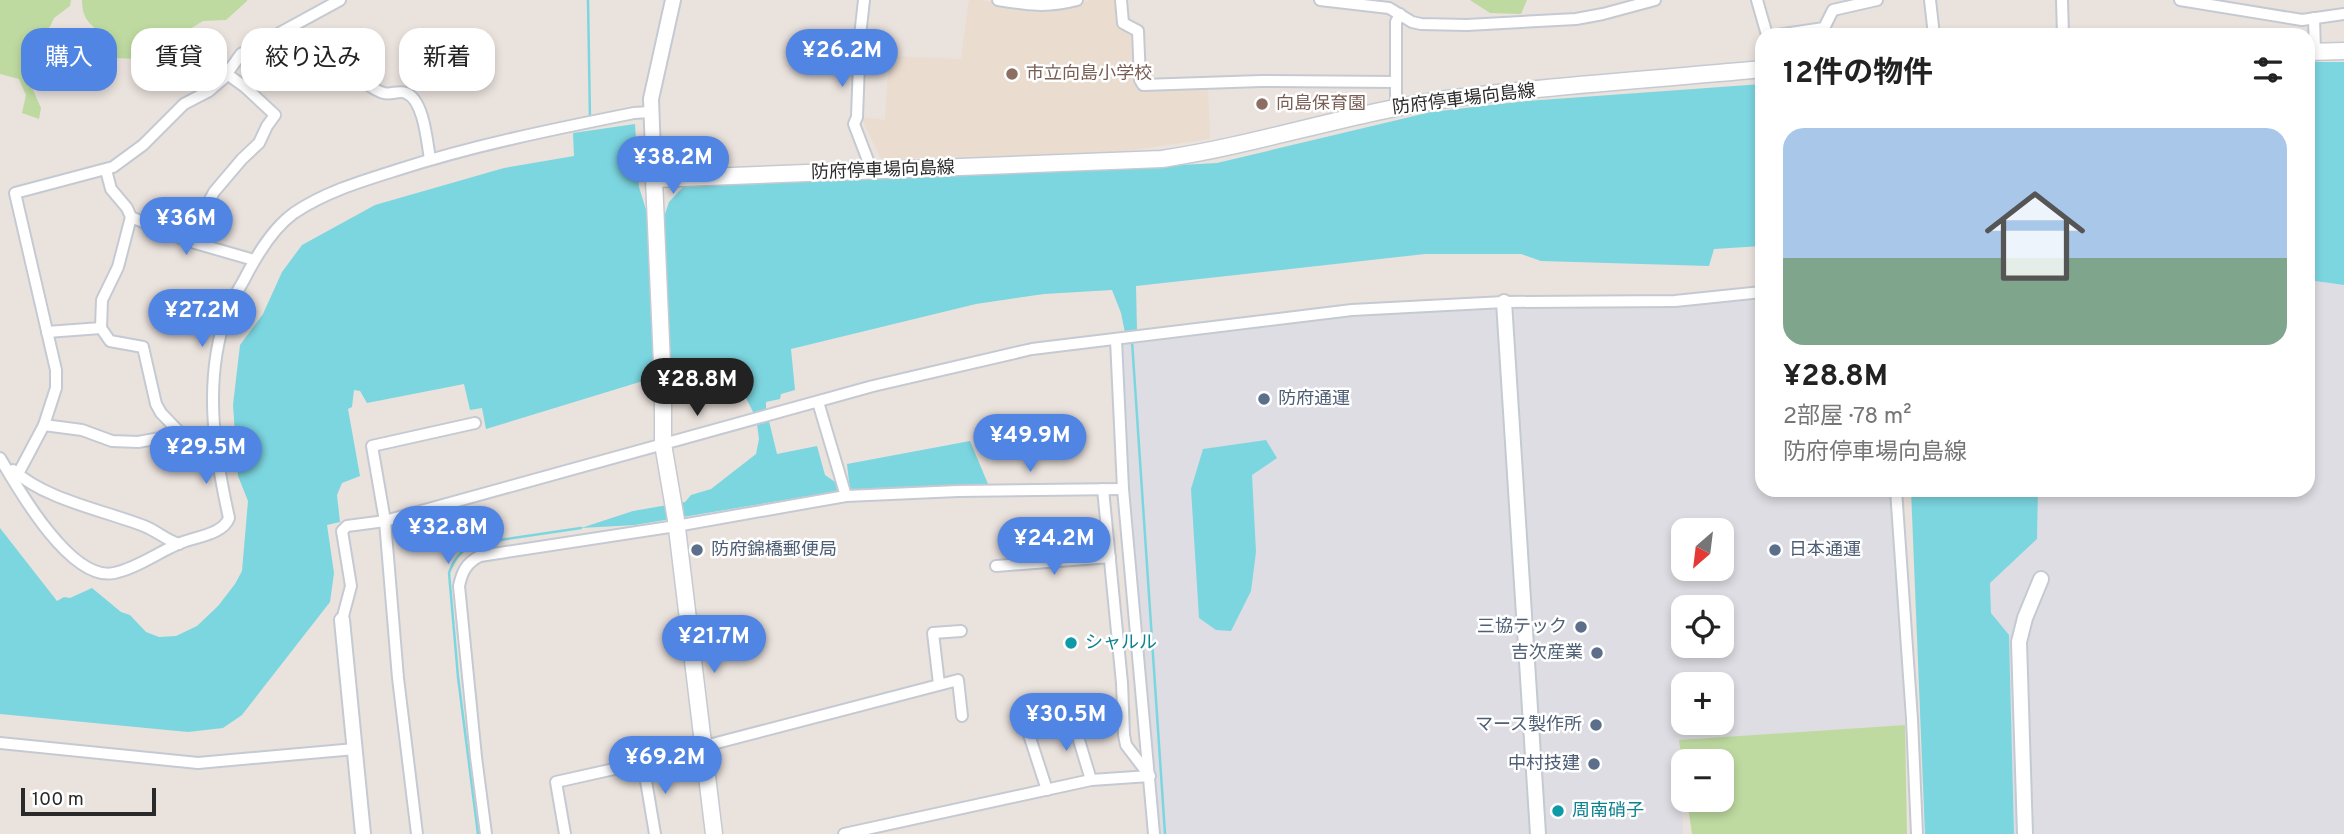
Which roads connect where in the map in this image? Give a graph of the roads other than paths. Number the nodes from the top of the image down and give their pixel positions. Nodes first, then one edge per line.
1 (340, 0) edge
2 (673, 0) edge
3 (864, 0) edge
4 (998, 0) edge
5 (1077, 0) edge
6 (1121, 0) edge
7 (1320, 0) edge
8 (1655, 0) edge
9 (1757, 0) edge
10 (1877, 0) edge
11 (1930, 0) edge
12 (2062, 0) edge
13 (2180, 0) edge
14 (1400, 14) junction
15 (2344, 14) edge
16 (2314, 18) junction
17 (1765, 28) edge
18 (1825, 28) edge
19 (1933, 28) edge
20 (2063, 28) edge
21 (2313, 28) edge
22 (2344, 51) edge
23 (2315, 52) edge
24 (1755, 70) edge
25 (227, 74) joint
26 (1396, 82) junction
27 (209, 91) edge
28 (378, 91) edge
29 (1396, 108) junction
30 (650, 112) junction
31 (430, 159) junction
32 (106, 170) junction
33 (872, 171) junction
34 (654, 179) junction
35 (131, 217) junction
36 (188, 241) junction
37 (254, 260) junction
38 (1755, 293) edge
39 (1504, 302) junction
40 (101, 328) junction
41 (47, 332) junction
42 (1116, 340) junction
43 (818, 402) junction
44 (475, 423) dead end
45 (44, 425) junction
46 (177, 432) junction
47 (663, 444) junction
48 (215, 452) junction
49 (1, 460) edge
50 (18, 474) junction
51 (1103, 489) junction
52 (1123, 489) junction
53 (846, 496) junction
54 (1896, 497) edge
55 (385, 521) junction
56 (676, 523) junction
57 (179, 544) junction
58 (1110, 557) junction
59 (996, 566) dead end
60 (2041, 579) dead end
61 (342, 620) joint
62 (961, 631) dead end
63 (939, 684) junction
64 (1021, 713) dead end
65 (962, 716) dead end
66 (1072, 717) dead end
67 (0, 743) edge
68 (705, 746) junction
69 (355, 749) junction
70 (643, 762) junction
71 (1150, 776) junction
72 (1091, 780) junction
73 (1047, 790) junction
74 (849, 833) edge
75 (363, 834) edge
76 (417, 834) edge
77 (486, 834) edge
78 (565, 834) edge
79 (655, 834) edge
80 (714, 834) edge
81 (1154, 834) edge
82 (1538, 834) edge
83 (1917, 834) edge
84 (2025, 834) edge

1 - 25 street
2 - 30 street
3 - 33 street
4 - 5 street
6 - 26 street
7 - 14 street
8 - 14 street
9 - 17 street
10 - 18 street
11 - 19 street
12 - 20 street
13 - 16 street
14 - 26 street
15 - 16 street
16 - 21 street
22 - 23 main road
24 - 29 main road, 防府停車場向島線
25 - 36 street
26 - 29 street
27 - 32 street
28 - 31 street
29 - 33 main road, 防府停車場向島線
30 - 31 street
30 - 34 street
31 - 37 street
32 - 35 street
32 - 41 street
33 - 34 main road, 防府停車場向島線
34 - 47 main road
35 - 36 street
35 - 40 street
36 - 37 street
37 - 48 street
38 - 39 street
39 - 42 street
39 - 82 street
40 - 41 street
40 - 46 street
41 - 45 street
42 - 43 street
42 - 52 street
43 - 47 street
43 - 53 street
44 - 55 street
45 - 46 street
45 - 50 street
46 - 48 street
47 - 55 street
47 - 56 main road
48 - 57 street
49 - 50 street
49 - 57 street
50 - 57 street
51 - 52 street
51 - 53 street
51 - 58 street
52 - 71 street
53 - 56 street
54 - 83 street
55 - 61 street
55 - 76 street
56 - 68 main road
56 - 77 street
58 - 59 street
58 - 71 street
60 - 84 street
61 - 69 street
62 - 63 street
63 - 65 street
63 - 68 street
64 - 73 street
66 - 72 street
67 - 69 street
68 - 70 street
68 - 80 main road
69 - 75 street
70 - 78 street
70 - 79 street
71 - 72 street
71 - 81 street
72 - 73 street
73 - 74 street

